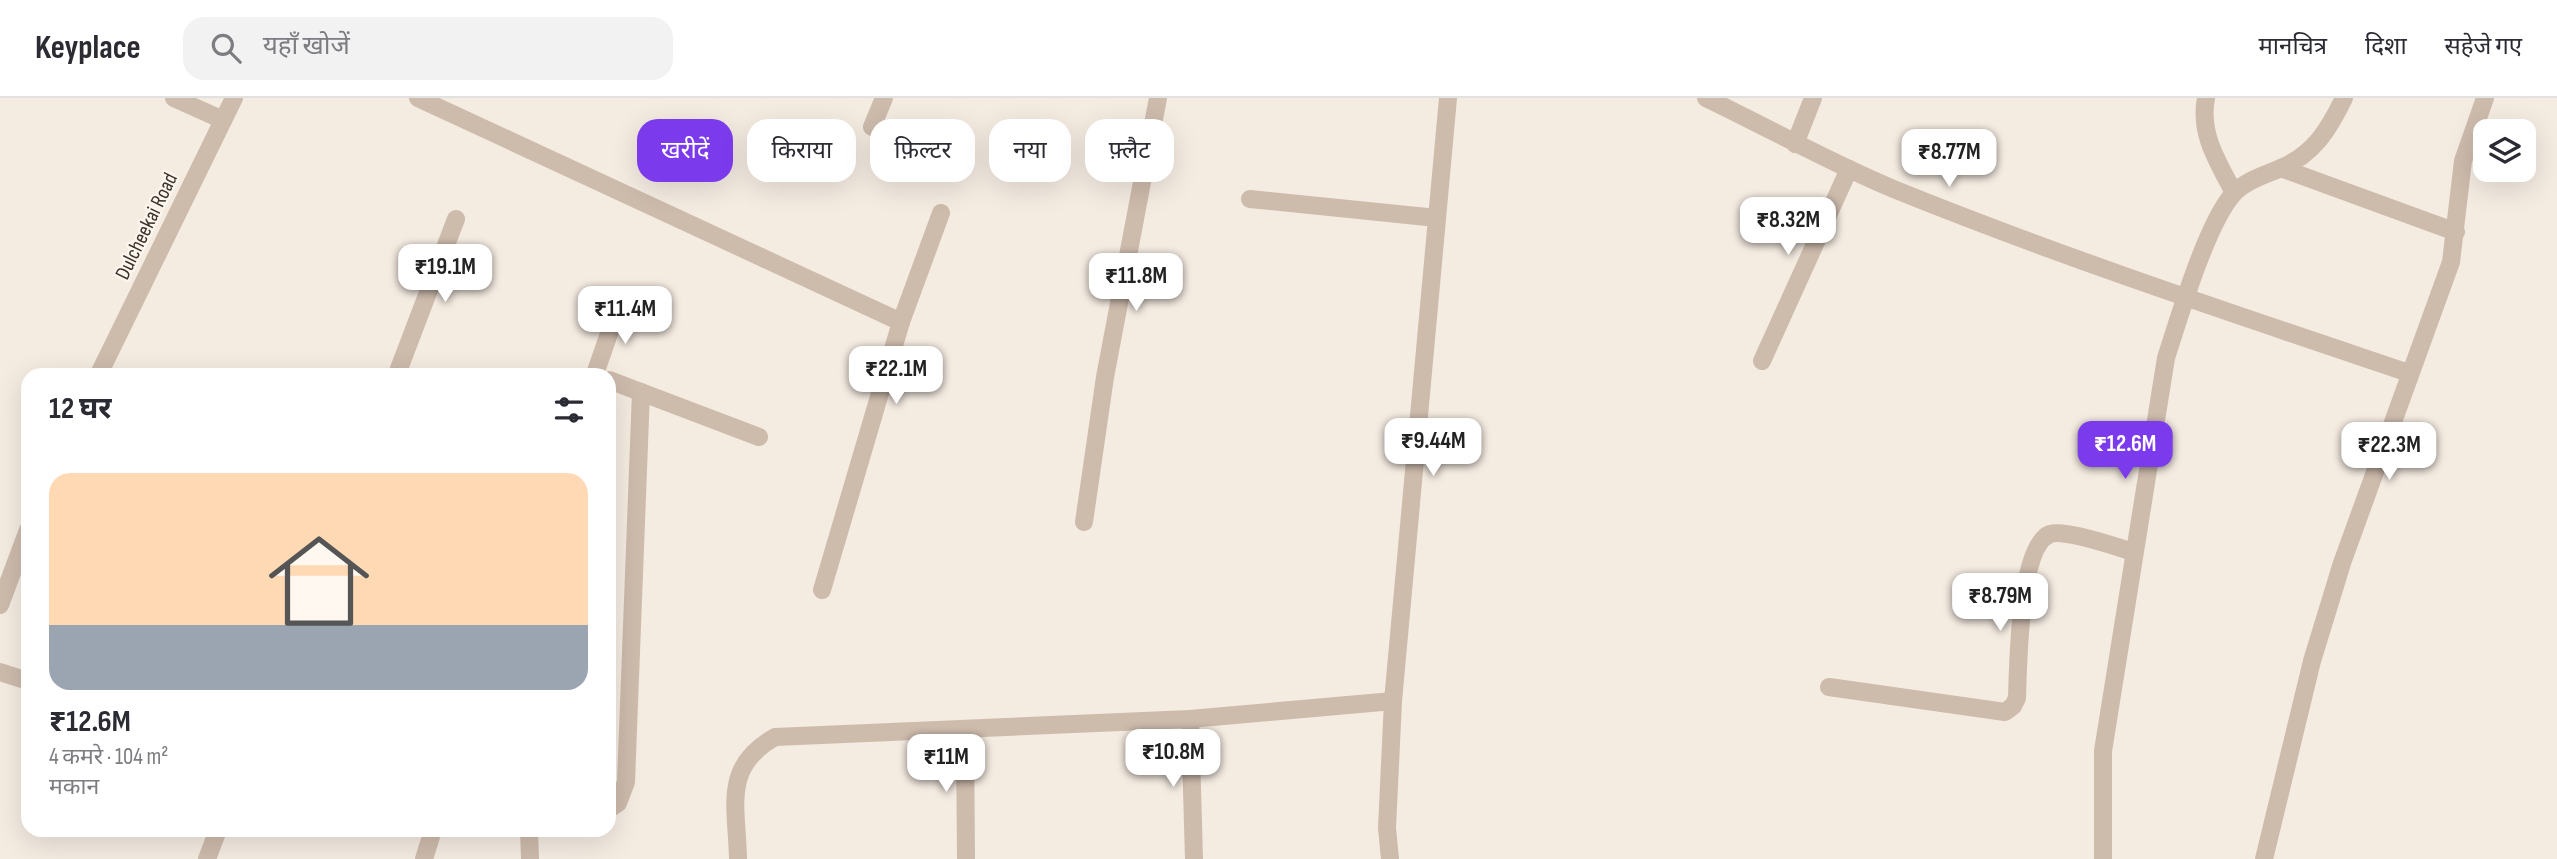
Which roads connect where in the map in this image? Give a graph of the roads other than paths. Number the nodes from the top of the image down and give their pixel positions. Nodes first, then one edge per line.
1 (174, 98) edge
2 (234, 98) edge
3 (418, 98) edge
4 (884, 98) edge
5 (1158, 98) edge
6 (1448, 98) edge
7 (1706, 98) edge
8 (1813, 98) edge
9 (2206, 98) edge
10 (2344, 98) edge
11 (2485, 98) edge
12 (875, 119) edge
13 (223, 120) junction
14 (1795, 144) junction
15 (2281, 168) junction
16 (1849, 169) junction
17 (2234, 193) junction
18 (1250, 199) dead end
19 (941, 213) dead end
20 (1437, 218) junction
21 (456, 219) dead end
22 (2456, 232) junction
23 (2185, 297) junction
24 (620, 306) dead end
25 (901, 322) junction
26 (1762, 361) dead end
27 (102, 368) edge
28 (399, 368) edge
29 (597, 368) edge
30 (2409, 373) junction
31 (616, 383) edge
32 (641, 392) junction
33 (759, 437) dead end
34 (1084, 522) dead end
35 (21, 549) edge
36 (2133, 552) junction
37 (822, 590) dead end
38 (0, 605) edge
39 (0, 672) edge
40 (21, 679) edge
41 (1829, 687) dead end
42 (1393, 701) junction
43 (1190, 719) junction
44 (965, 729) junction
45 (616, 804) edge
46 (215, 837) edge
47 (431, 837) edge
48 (530, 837) edge
49 (207, 859) edge
50 (424, 859) edge
51 (530, 859) edge
52 (738, 859) edge
53 (966, 859) edge
54 (1194, 859) edge
55 (1390, 859) edge
56 (2103, 859) edge
57 (2264, 859) edge

1 - 13 street
2 - 13 street, Dulcheekai Road
3 - 25 street
4 - 12 street
5 - 34 street
6 - 20 street
7 - 14 street
8 - 14 street
9 - 17 street
10 - 15 street
11 - 22 street
13 - 27 street, Dulcheekai Road
14 - 16 street
15 - 17 street
15 - 22 street
16 - 23 street
16 - 26 street
17 - 23 street
18 - 20 street
19 - 25 street
20 - 42 street
21 - 28 street
22 - 30 street
23 - 30 street
23 - 36 street
24 - 29 street
25 - 37 street
30 - 57 street
31 - 32 street
32 - 33 street
32 - 45 street
35 - 38 street
36 - 41 street
36 - 56 street
39 - 40 street
42 - 43 street
42 - 55 street
43 - 44 street
43 - 54 street
44 - 52 street
44 - 53 street
46 - 49 street
47 - 50 street
48 - 51 street

